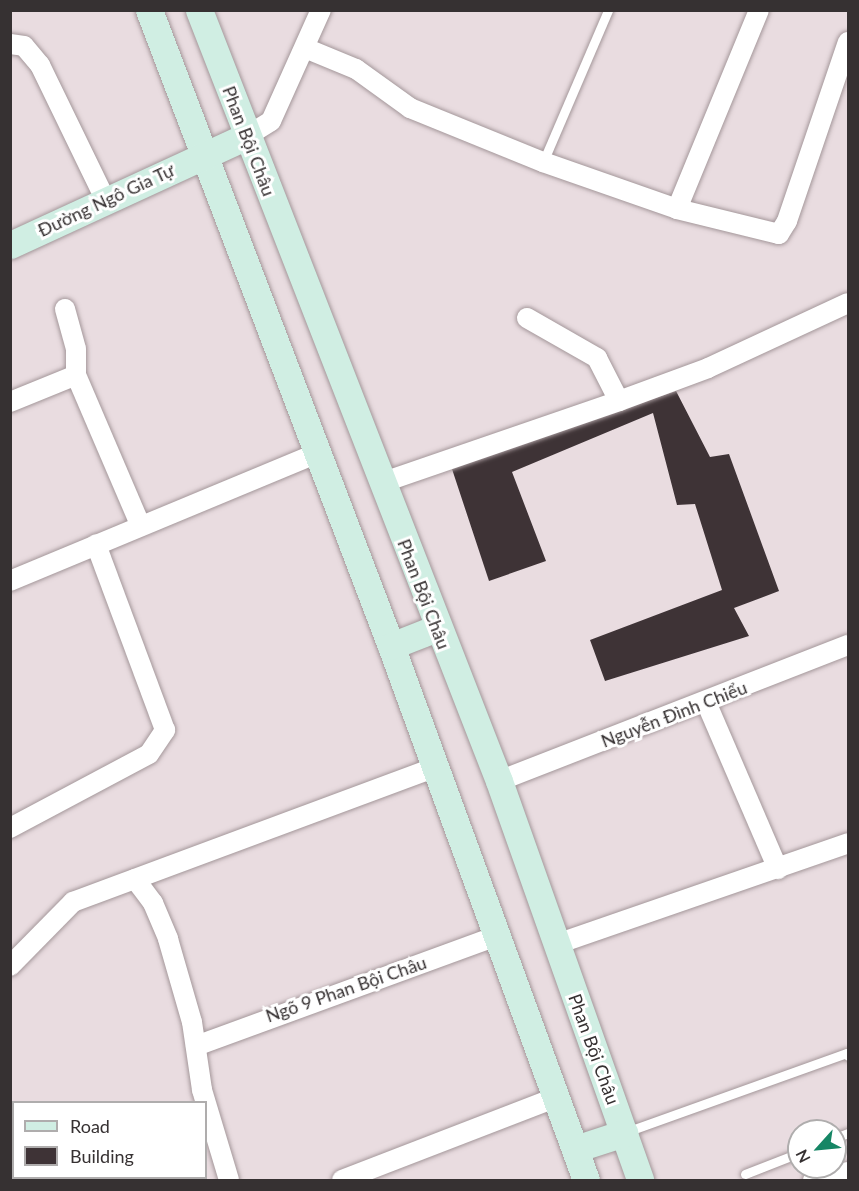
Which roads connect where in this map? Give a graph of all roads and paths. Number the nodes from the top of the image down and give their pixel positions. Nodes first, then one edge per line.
1 (148, 10) edge
2 (199, 10) edge
3 (321, 10) edge
4 (608, 10) edge
5 (759, 10) edge
6 (849, 42) edge
7 (10, 44) edge
8 (305, 48) junction
9 (247, 136) junction
10 (202, 157) junction
11 (543, 162) junction
12 (105, 199) junction
13 (677, 209) junction
14 (10, 245) edge
15 (849, 303) edge
16 (65, 309) dead end
17 (527, 318) dead end
18 (76, 375) junction
19 (619, 401) junction
20 (10, 402) edge
21 (317, 453) junction
22 (381, 483) junction
23 (141, 524) junction
24 (96, 544) junction
25 (10, 581) edge
26 (436, 628) junction
27 (849, 645) edge
28 (391, 646) junction
29 (706, 702) junction
30 (436, 767) junction
31 (499, 781) junction
32 (10, 828) edge
33 (849, 843) edge
34 (778, 869) junction
35 (135, 879) junction
36 (497, 936) junction
37 (557, 944) junction
38 (10, 966) edge
39 (196, 1046) junction
40 (849, 1056) edge
41 (557, 1097) junction
42 (205, 1101) edge
43 (207, 1107) edge
44 (624, 1133) junction
45 (575, 1149) junction
46 (787, 1158) edge
47 (849, 1172) edge
48 (745, 1174) dead end
49 (229, 1180) edge
50 (342, 1180) edge
51 (586, 1180) edge
52 (640, 1180) edge
53 (813, 1180) edge

1 - 10 main road
2 - 9 main road, Phan Bội Châu
3 - 8 street
4 - 11 lane
5 - 13 street
6 - 13 street
7 - 12 street
8 - 9 street
8 - 11 street
9 - 10 main road, Đường Ngô Gia Tự
9 - 22 main road, Phan Bội Châu
10 - 12 main road, Đường Ngô Gia Tự
10 - 21 main road
11 - 13 street
12 - 14 main road, Đường Ngô Gia Tự
15 - 19 street
16 - 18 street
17 - 19 street
18 - 20 street
18 - 23 street
19 - 22 street
21 - 23 street
21 - 28 main road
22 - 26 main road, Phan Bội Châu
23 - 24 street
24 - 25 street
24 - 32 street
26 - 28 main road
26 - 31 main road, Phan Bội Châu
27 - 29 street, Nguyễn Đình Chiểu
28 - 30 main road
29 - 31 street, Nguyễn Đình Chiểu
29 - 34 street
30 - 35 street
30 - 36 main road
31 - 37 main road, Phan Bội Châu
33 - 34 street
34 - 37 street
35 - 38 street
35 - 39 street
36 - 39 street, Ngõ 9 Phan Bội Châu
36 - 41 main road
37 - 44 main road, Phan Bội Châu
39 - 42 street
40 - 44 lane
41 - 45 main road
41 - 50 street
43 - 49 street
44 - 45 main road
44 - 52 main road, Phan Bội Châu
45 - 51 main road
46 - 48 lane
47 - 53 street

